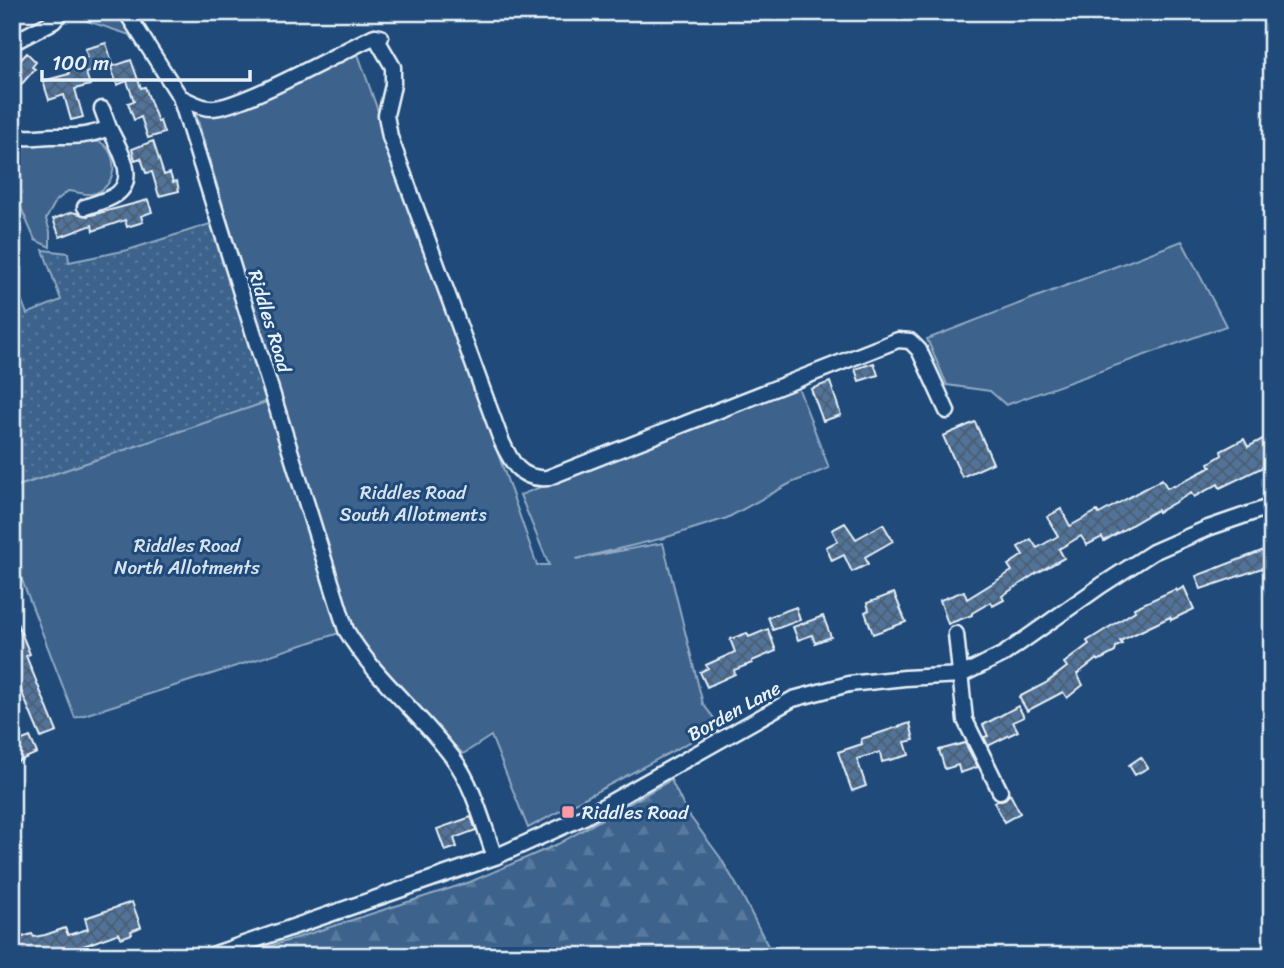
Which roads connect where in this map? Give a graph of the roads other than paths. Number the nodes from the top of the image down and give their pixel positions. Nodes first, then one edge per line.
1 (61, 12) edge
2 (126, 12) edge
3 (12, 43) edge
4 (180, 97) junction
5 (102, 109) dead end
6 (109, 128) junction
7 (12, 134) edge
8 (85, 207) dead end
9 (947, 411) dead end
10 (1272, 506) edge
11 (956, 634) dead end
12 (961, 676) junction
13 (1000, 792) dead end
14 (495, 857) junction
15 (232, 952) edge
16 (209, 956) edge

1 - 3 street
2 - 4 street, Riddles Road
4 - 9 street
4 - 14 street, Riddles Road
5 - 6 street
6 - 7 street
6 - 8 street
10 - 12 street, Borden Lane
11 - 12 street
12 - 13 street
12 - 14 street, Borden Lane
14 - 15 street, Borden Lane
15 - 16 street, Borden Lane

